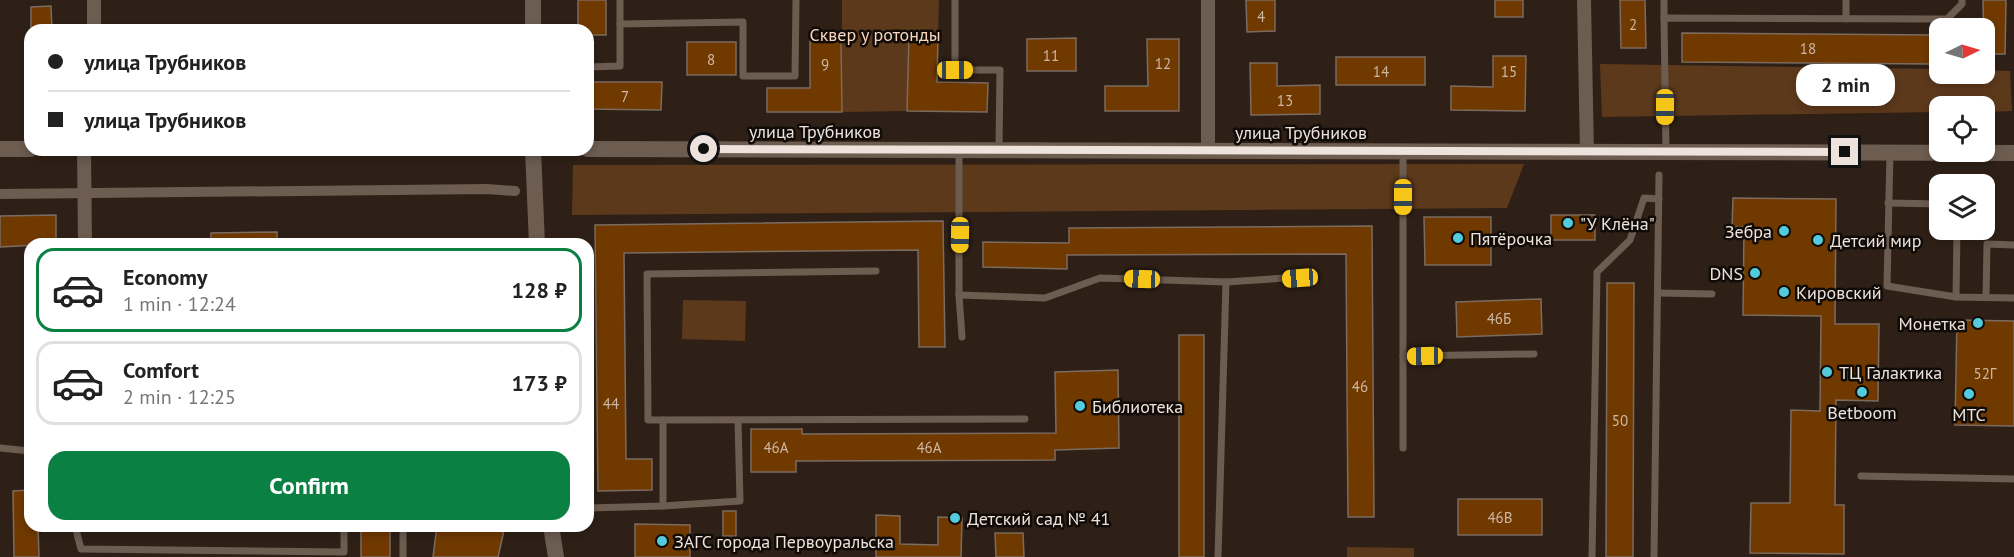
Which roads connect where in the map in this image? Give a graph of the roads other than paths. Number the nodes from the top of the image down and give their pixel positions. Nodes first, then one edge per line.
1 (94, 0) edge
2 (533, 0) edge
3 (620, 0) edge
4 (796, 0) edge
5 (955, 0) edge
6 (1208, 0) edge
7 (1584, 0) edge
8 (1664, 0) edge
9 (1846, 0) edge
10 (1962, 0) edge
11 (1664, 18) junction
12 (1846, 19) junction
13 (94, 24) edge
14 (533, 24) edge
15 (620, 24) junction
16 (594, 67) edge
17 (0, 148) edge
18 (24, 148) edge
19 (594, 149) edge
20 (959, 151) junction
21 (999, 151) junction
22 (1208, 151) junction
23 (1403, 151) junction
24 (1587, 152) junction
25 (1666, 152) junction
26 (1890, 152) junction
27 (2014, 153) edge
28 (84, 156) edge
29 (532, 156) edge
30 (1659, 174) dead end
31 (515, 190) dead end
32 (0, 194) edge
33 (84, 194) junction
34 (1659, 199) junction
35 (1888, 204) junction
36 (1929, 204) edge
37 (85, 238) edge
38 (537, 238) edge
39 (1957, 240) edge
40 (2014, 245) edge
41 (876, 271) dead end
42 (1300, 278) dead end
43 (1226, 282) junction
44 (1658, 293) junction
45 (1712, 294) dead end
46 (959, 295) junction
47 (1956, 297) junction
48 (1986, 297) junction
49 (2014, 298) edge
50 (962, 336) dead end
51 (1534, 354) dead end
52 (1403, 356) junction
53 (1025, 419) dead end
54 (663, 420) junction
55 (738, 421) junction
56 (0, 448) edge
57 (1403, 448) dead end
58 (24, 450) edge
59 (1861, 476) dead end
60 (2014, 479) edge
61 (663, 506) junction
62 (594, 508) edge
63 (77, 532) edge
64 (344, 532) edge
65 (403, 532) edge
66 (552, 532) edge
67 (403, 557) edge
68 (556, 557) edge
69 (1218, 557) edge
70 (1592, 557) edge
71 (1654, 557) edge

1 - 13 street
2 - 14 street
3 - 15 lane
4 - 15 lane
5 - 21 lane
6 - 22 street
7 - 24 street
8 - 11 lane
9 - 12 lane
10 - 12 lane
11 - 12 lane
11 - 25 lane
15 - 16 lane
17 - 18 street
19 - 20 street, улица Трубников
20 - 21 street, улица Трубников
20 - 46 lane
21 - 22 street, улица Трубников
22 - 23 street, улица Трубников
23 - 24 street, улица Трубников
23 - 52 lane
24 - 25 street, улица Трубников
25 - 26 street, улица Трубников
26 - 27 street, улица Трубников
26 - 35 lane
28 - 33 street
29 - 38 street
30 - 34 lane
31 - 33 street
32 - 33 street
33 - 37 street
34 - 44 lane
34 - 70 lane
35 - 36 lane
35 - 47 lane
39 - 47 lane
40 - 48 lane
41 - 54 lane
42 - 43 lane
43 - 46 lane
43 - 69 lane
44 - 45 lane
44 - 71 lane
46 - 50 lane
47 - 48 lane
48 - 49 lane
51 - 52 lane
52 - 57 lane
53 - 55 lane
54 - 55 lane
54 - 61 lane
55 - 61 lane
56 - 58 lane
59 - 60 lane
61 - 62 lane
63 - 64 lane
65 - 67 lane
66 - 68 street

